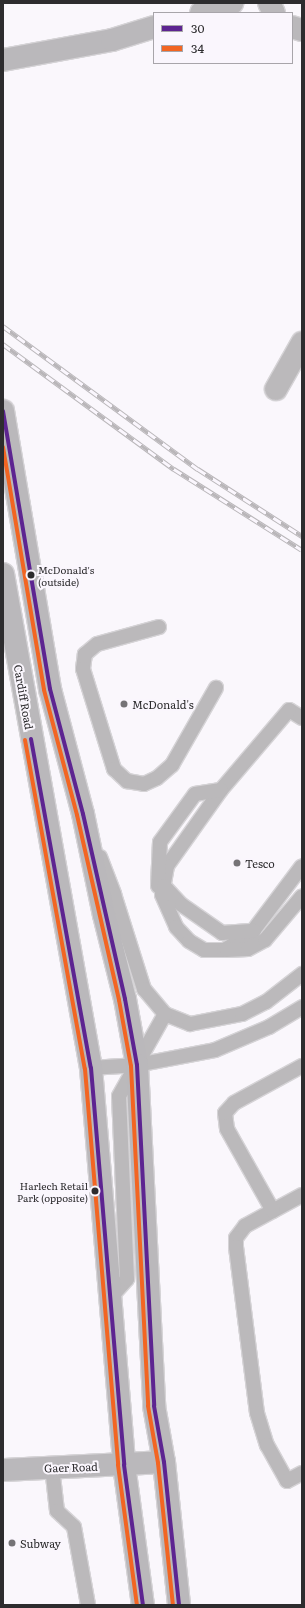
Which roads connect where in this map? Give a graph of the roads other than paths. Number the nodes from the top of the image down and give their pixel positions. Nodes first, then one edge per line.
1 (232, 3) edge
2 (269, 3) edge
3 (204, 12) edge
4 (274, 12) edge
5 (153, 27) edge
6 (8, 60) edge
7 (302, 343) edge
8 (276, 389) dead end
9 (4, 417) edge
10 (3, 574) edge
11 (159, 627) dead end
12 (216, 688) dead end
13 (302, 718) edge
14 (221, 790) junction
15 (82, 814) junction
16 (302, 866) edge
17 (163, 890) junction
18 (302, 896) edge
19 (254, 931) junction
20 (224, 950) junction
21 (302, 974) edge
22 (302, 1007) edge
23 (165, 1014) junction
24 (137, 1065) junction
25 (302, 1066) edge
26 (91, 1068) junction
27 (302, 1195) edge
28 (273, 1211) junction
29 (111, 1297) junction
30 (164, 1462) junction
31 (124, 1465) junction
32 (52, 1467) junction
33 (3, 1470) edge
34 (302, 1473) edge
35 (88, 1605) edge
36 (143, 1605) edge
37 (179, 1605) edge

1 - 3 main road
2 - 4 main road
5 - 6 main road
7 - 8 street
9 - 15 main road
10 - 26 main road, Cardiff Road
11 - 12 lane
13 - 14 lane
14 - 17 lane
14 - 17 lane
15 - 23 lane
15 - 24 main road
16 - 19 lane
17 - 19 lane
17 - 20 lane
18 - 20 lane
19 - 20 lane
21 - 23 lane
22 - 24 lane
23 - 24 lane
24 - 26 lane
24 - 29 lane
24 - 30 main road
25 - 28 lane
26 - 29 main road, Cardiff Road
27 - 28 lane
28 - 34 lane
29 - 31 main road, Cardiff Road
30 - 31 main road, Gaer Road
30 - 37 main road
31 - 32 main road, Gaer Road
31 - 36 main road, Cardiff Road
32 - 33 main road, Gaer Road
32 - 35 lane

